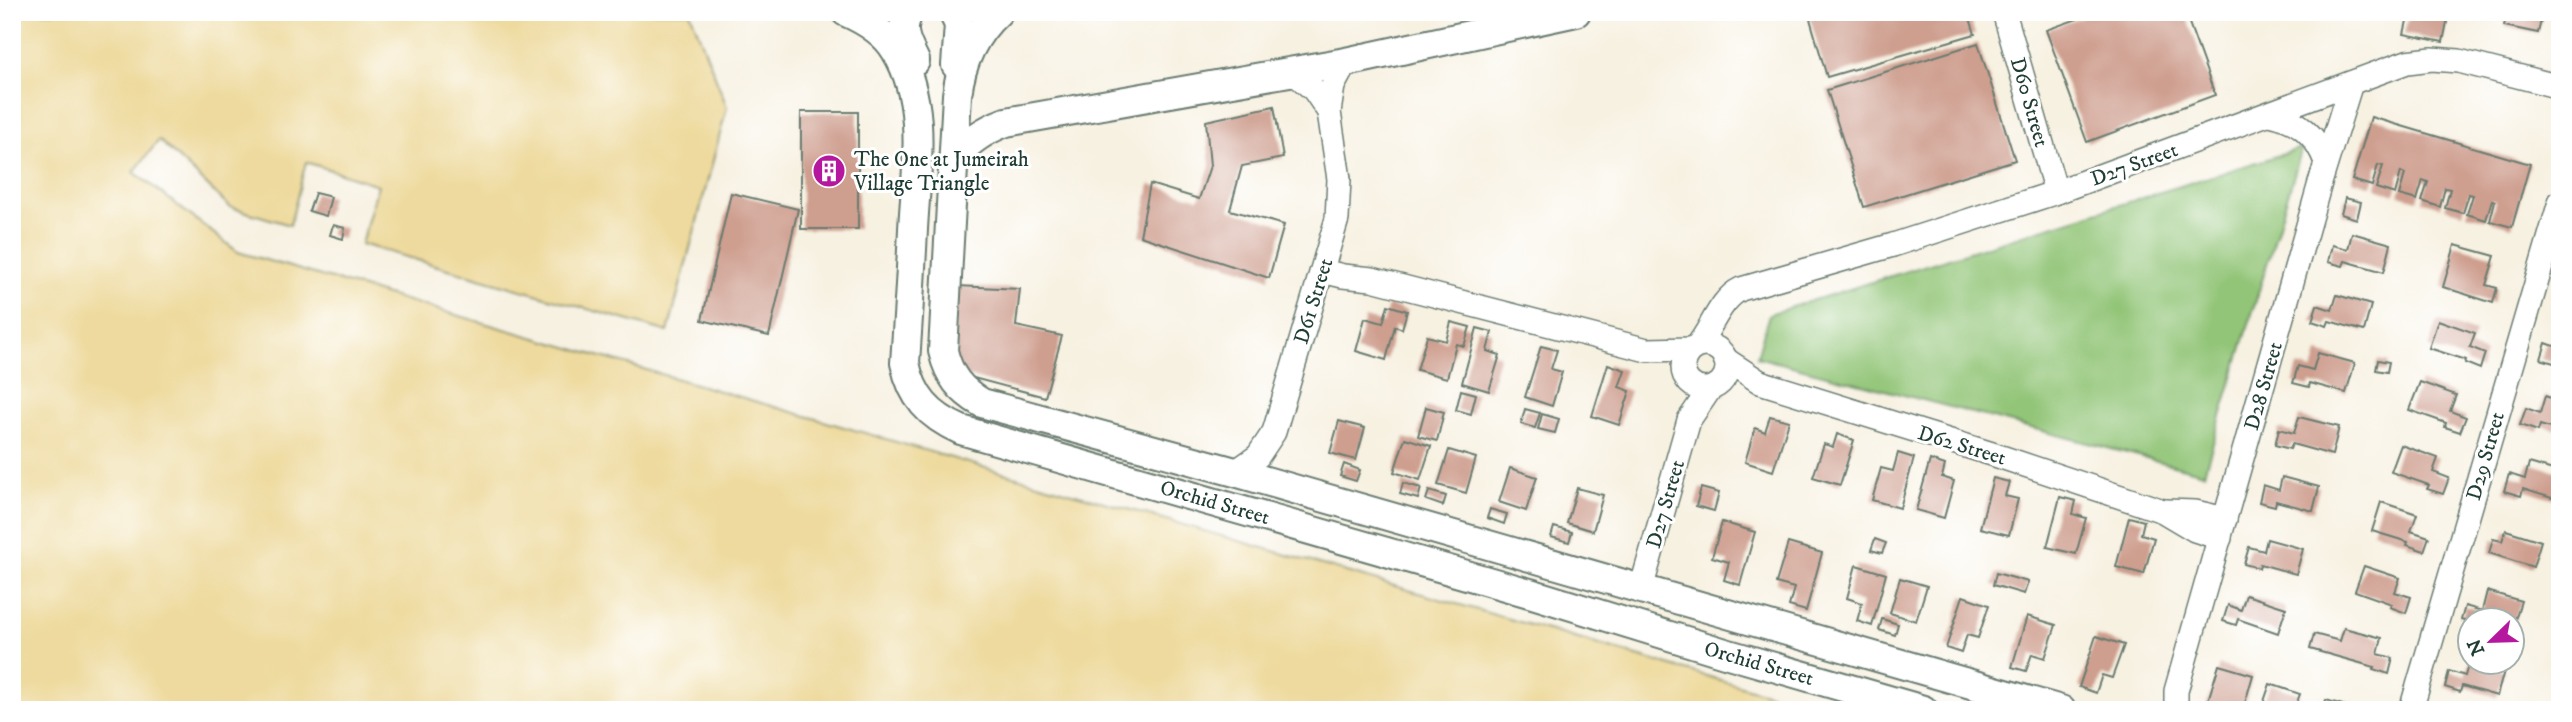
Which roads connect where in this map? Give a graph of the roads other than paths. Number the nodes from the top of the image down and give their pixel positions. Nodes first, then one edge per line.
1 (846, 12) edge
2 (909, 12) edge
3 (953, 12) edge
4 (998, 12) edge
5 (1576, 12) edge
6 (2004, 12) edge
7 (1346, 62) junction
8 (1293, 72) junction
9 (2351, 83) junction
10 (2560, 87) edge
11 (957, 95) junction
12 (1329, 112) junction
13 (2270, 114) junction
14 (918, 136) junction
15 (953, 159) junction
16 (2326, 162) junction
17 (2056, 192) junction
18 (2560, 202) edge
19 (1324, 262) junction
20 (1719, 314) junction
21 (1694, 348) junction
22 (1647, 350) junction
23 (1724, 356) junction
24 (1760, 382) junction
25 (1700, 383) junction
26 (1235, 472) junction
27 (2223, 528) junction
28 (1641, 589) junction
29 (1533, 594) junction
30 (2176, 700) edge
31 (1923, 710) edge
32 (2061, 710) edge
33 (2163, 710) edge
34 (2411, 710) edge

1 - 14 street, Orchid Street
2 - 14 street
3 - 11 street
4 - 11 street, Orchid Street
5 - 7 street
6 - 17 street, D60 Street
7 - 8 street
7 - 12 street, D61 Street
8 - 12 street, D61 Street
8 - 15 street
9 - 10 street, D27 Street
9 - 13 street, D27 Street
9 - 16 street, D28 Street
11 - 15 street, Orchid Street
12 - 19 street, D61 Street
13 - 16 street
13 - 17 street, D27 Street
14 - 29 street, Orchid Street
15 - 26 street, Orchid Street
16 - 27 street, D28 Street
17 - 20 street, D27 Street
18 - 34 street, D29 Street
19 - 22 street
19 - 26 street, D61 Street
20 - 21 street, D27 Street
20 - 23 street
21 - 22 street
21 - 23 street
21 - 25 street
22 - 25 street
23 - 24 street, D62 Street
23 - 25 street
24 - 25 street, D62 Street
24 - 27 street, D62 Street
25 - 28 street, D27 Street
26 - 28 street, Orchid Street
27 - 30 street, D28 Street
28 - 29 street
28 - 32 street, Orchid Street
29 - 31 street, Orchid Street
30 - 33 street, D28 Street

